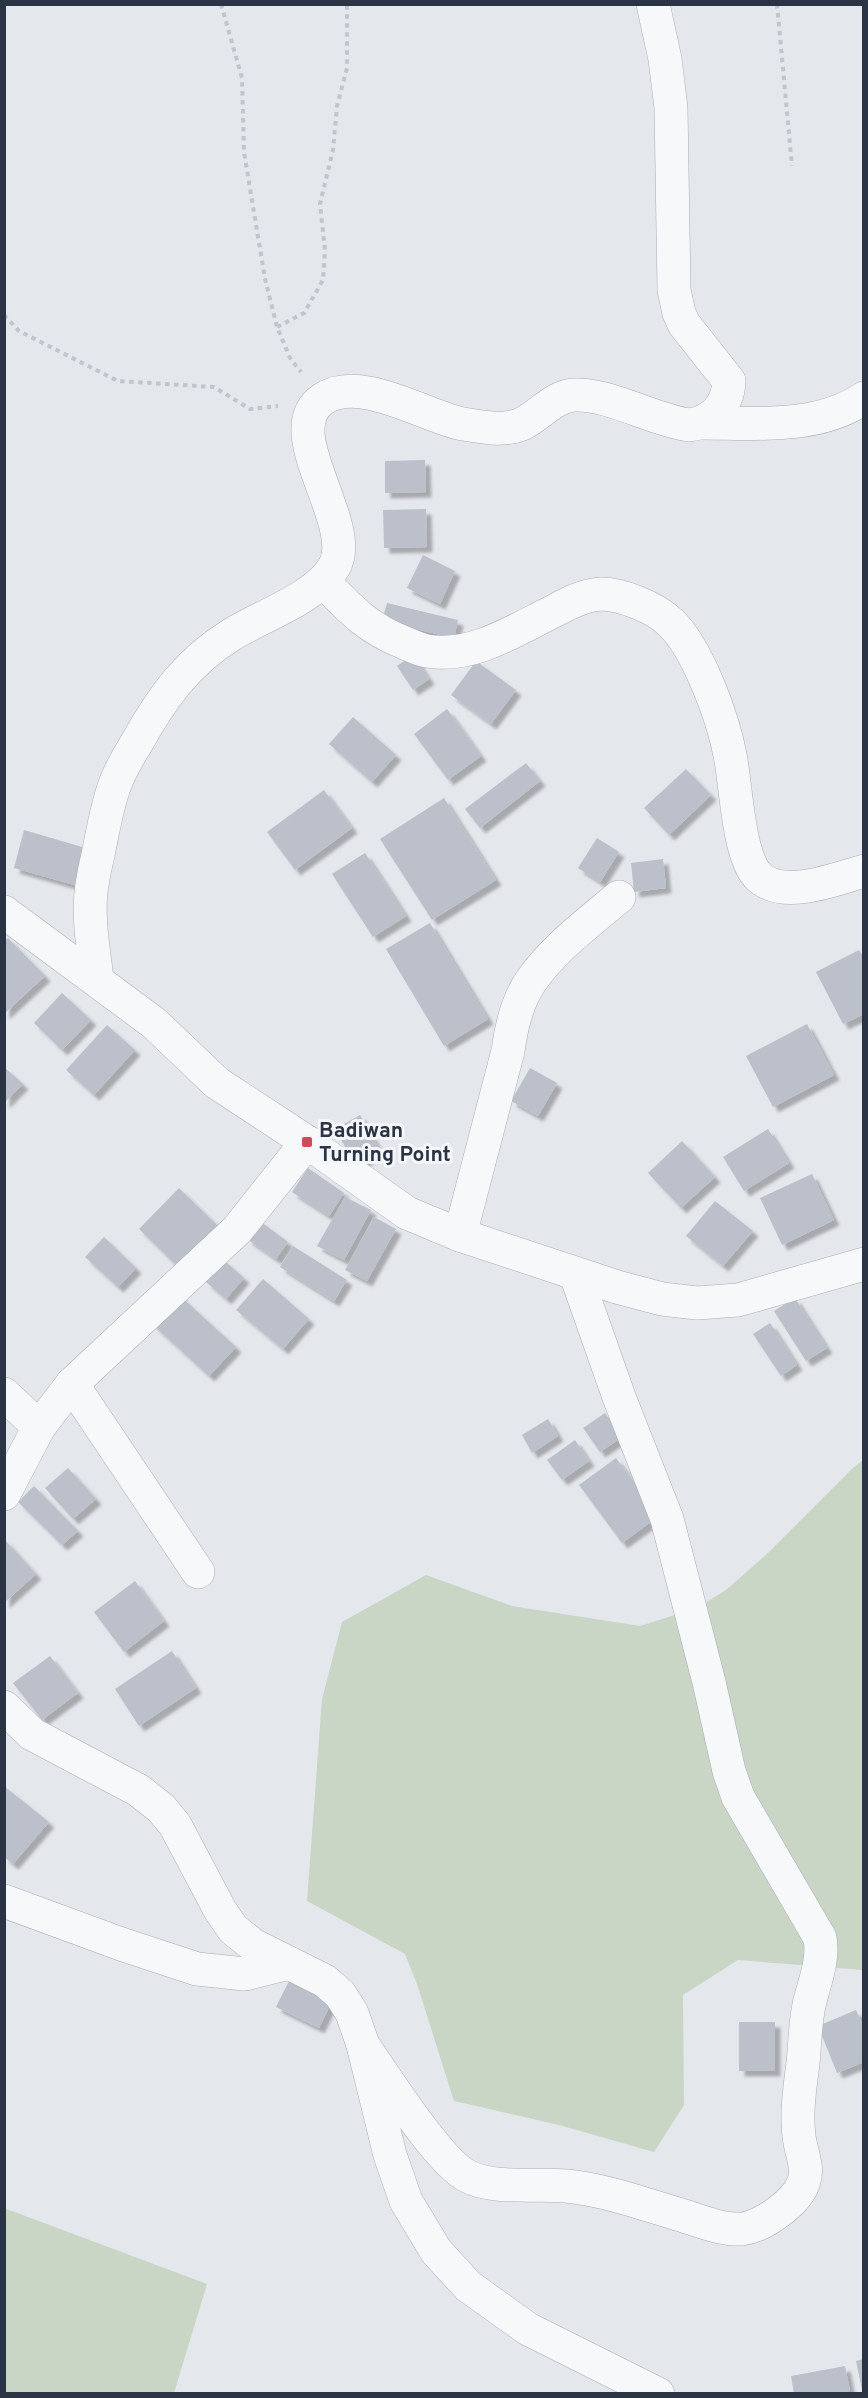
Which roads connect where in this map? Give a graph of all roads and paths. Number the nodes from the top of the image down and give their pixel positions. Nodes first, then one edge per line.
1 (221, 4) edge
2 (347, 4) edge
3 (653, 4) edge
4 (777, 4) edge
5 (792, 166) dead end
6 (4, 315) edge
7 (277, 327) junction
8 (317, 391) junction
9 (864, 398) edge
10 (701, 423) junction
11 (323, 581) junction
12 (864, 871) edge
13 (619, 897) dead end
14 (4, 912) edge
15 (97, 980) junction
16 (307, 1142) junction
17 (460, 1235) junction
18 (864, 1264) edge
19 (576, 1275) junction
20 (72, 1384) junction
21 (4, 1394) edge
22 (39, 1427) junction
23 (4, 1494) edge
24 (198, 1572) dead end
25 (4, 1707) edge
26 (4, 1901) edge
27 (289, 1963) junction
28 (363, 2045) junction
29 (658, 2394) edge

1 - 7 path
2 - 7 path
3 - 10 street
4 - 5 path
6 - 8 path
7 - 8 path
8 - 10 street
8 - 11 street
9 - 10 street
11 - 12 street
11 - 15 street
13 - 17 street
14 - 15 street
15 - 16 street
16 - 17 street
16 - 20 street
17 - 19 street
18 - 19 street
19 - 28 street
20 - 22 street
20 - 24 street
21 - 22 street
22 - 23 street
25 - 27 street
26 - 27 street
27 - 28 street
28 - 29 street

